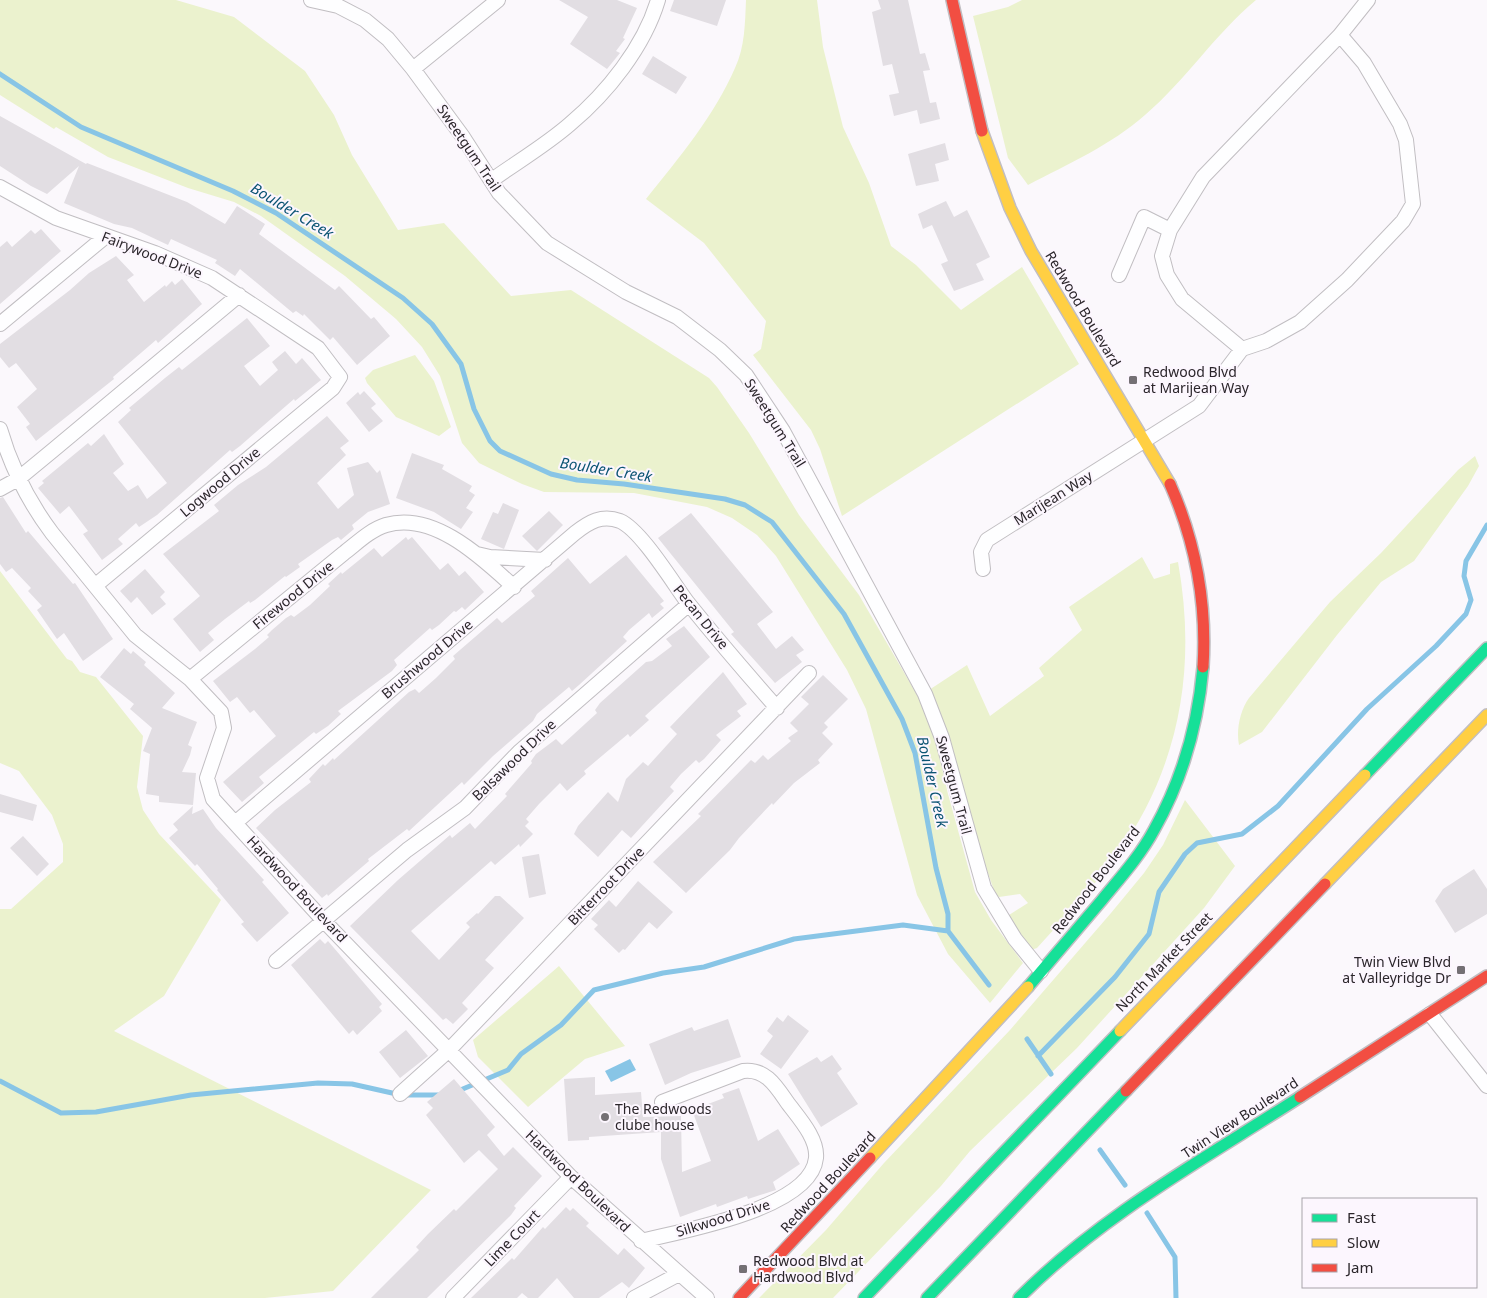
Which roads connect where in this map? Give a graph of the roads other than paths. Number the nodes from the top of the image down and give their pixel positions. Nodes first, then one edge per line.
1 (311, 0) edge
2 (498, 0) edge
3 (658, 0) edge
4 (952, 0) edge
5 (1368, 0) edge
6 (1340, 35) junction
7 (413, 69) junction
8 (492, 180) junction
9 (0, 187) edge
10 (1170, 230) junction
11 (106, 236) junction
12 (1119, 275) dead end
13 (239, 295) junction
14 (0, 324) edge
15 (1242, 349) junction
16 (340, 376) joint
17 (0, 429) edge
18 (1144, 440) junction
19 (18, 478) junction
20 (0, 489) edge
21 (627, 525) joint
22 (476, 554) junction
23 (545, 560) junction
24 (983, 568) dead end
25 (96, 585) junction
26 (514, 587) junction
27 (689, 604) junction
28 (1487, 648) edge
29 (808, 673) dead end
30 (190, 679) junction
31 (777, 708) junction
32 (1487, 715) edge
33 (235, 822) junction
34 (324, 921) junction
35 (276, 961) dead end
36 (1041, 971) junction
37 (1487, 976) edge
38 (1430, 1014) junction
39 (449, 1050) junction
40 (1487, 1086) edge
41 (400, 1094) dead end
42 (662, 1102) dead end
43 (571, 1177) junction
44 (641, 1241) junction
45 (679, 1274) junction
46 (452, 1298) edge
47 (634, 1298) edge
48 (707, 1298) edge
49 (739, 1298) edge
50 (864, 1298) edge
51 (927, 1298) edge
52 (1019, 1298) edge

1 - 7 street, Sweetgum Trail
2 - 7 street
3 - 8 street
4 - 18 street, Redwood Boulevard
5 - 6 street
6 - 10 street
6 - 15 street
7 - 8 street, Sweetgum Trail
8 - 36 street, Sweetgum Trail
9 - 11 street, Fairywood Drive
10 - 12 street
10 - 15 street
11 - 13 street, Fairywood Drive
11 - 14 street
13 - 16 street, Fairywood Drive
13 - 19 street
15 - 18 street, Marijean Way
16 - 25 street, Logwood Drive
17 - 19 street, Hardwood Boulevard
18 - 24 street, Marijean Way
18 - 36 street, Redwood Boulevard
19 - 20 street
19 - 25 street, Hardwood Boulevard
21 - 23 street, Brushwood Drive
21 - 27 street, Pecan Drive
22 - 23 street
22 - 26 street
22 - 30 street, Firewood Drive
23 - 26 street, Brushwood Drive
25 - 30 street, Hardwood Boulevard
26 - 33 street, Brushwood Drive
27 - 31 street, Pecan Drive
27 - 34 street, Balsawood Drive
28 - 50 street, North Market Street
29 - 31 street, Bitterroot Drive
30 - 33 street, Hardwood Boulevard
31 - 39 street, Bitterroot Drive
32 - 51 street
33 - 34 street, Hardwood Boulevard
34 - 35 street, Balsawood Drive
34 - 39 street, Hardwood Boulevard
36 - 49 street, Redwood Boulevard
37 - 38 street, Twin View Boulevard
38 - 40 street
38 - 52 street, Twin View Boulevard
39 - 41 street, Bitterroot Drive
39 - 43 street, Hardwood Boulevard
42 - 44 street, Silkwood Drive
43 - 44 street, Hardwood Boulevard
43 - 46 street, Lime Court
44 - 45 street, Hardwood Boulevard
45 - 47 street
45 - 48 street, Hardwood Boulevard

